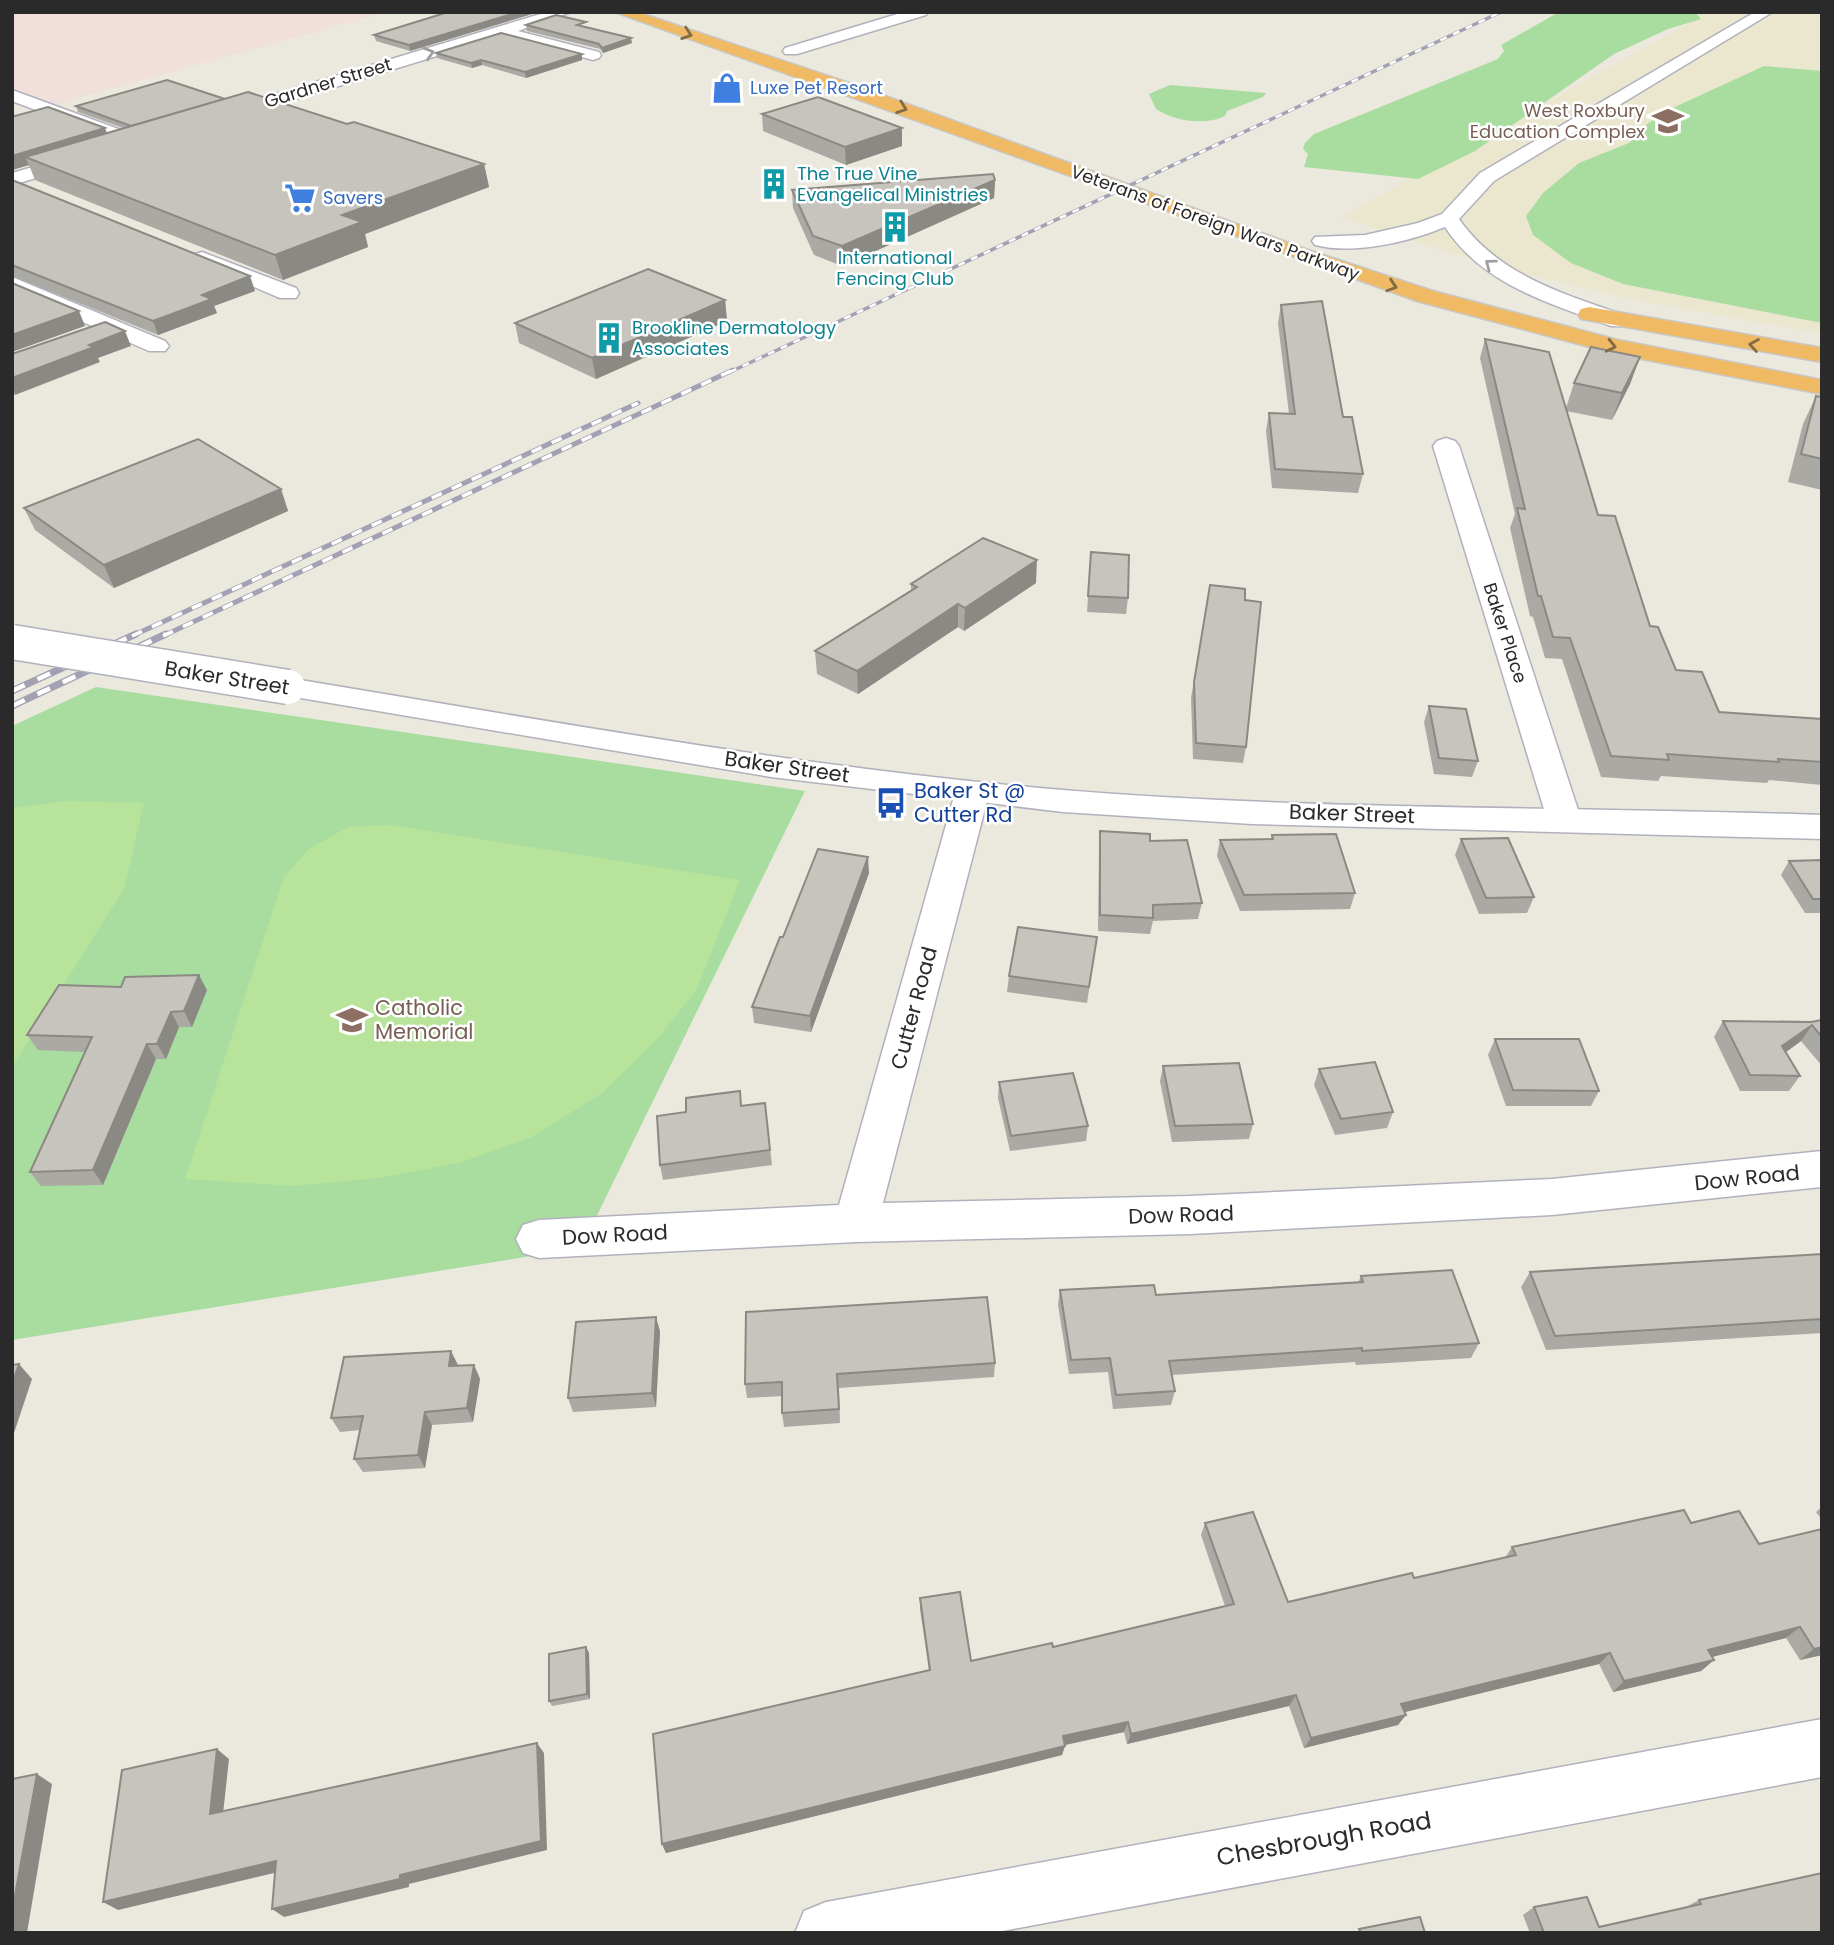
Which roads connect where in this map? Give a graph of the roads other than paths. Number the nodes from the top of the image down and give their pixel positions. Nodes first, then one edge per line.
1 (564, 12) edge
2 (622, 12) edge
3 (921, 12) edge
4 (1764, 13) edge
5 (501, 31) junction
6 (754, 36) dead end
7 (792, 51) junction
8 (593, 55) edge
9 (12, 95) edge
10 (200, 122) edge
11 (12, 180) edge
12 (44, 193) edge
13 (1449, 218) junction
14 (1322, 241) junction
15 (182, 250) edge
16 (1378, 260) dead end
17 (12, 283) edge
18 (288, 293) edge
19 (1503, 294) dead end
20 (1619, 321) junction
21 (112, 326) junction
22 (86, 336) edge
23 (157, 346) edge
24 (1822, 355) edge
25 (1822, 387) edge
26 (1446, 446) dead end
27 (12, 642) edge
28 (972, 793) junction
29 (1564, 820) junction
30 (1822, 827) edge
31 (1822, 1169) edge
32 (856, 1223) junction
33 (539, 1239) dead end
34 (1822, 1748) edge
35 (826, 1933) edge

1 - 5 street, Gardner Street
2 -> 25 highway, Veterans of Foreign Wars Parkway
3 - 7 street
4 - 13 street
5 - 8 street
10 -> 5 street, Gardner Street
6 - 7 highway, Veterans of Foreign Wars Parkway
7 - 14 highway, Veterans of Foreign Wars Parkway
9 - 11 street
11 - 12 street
13 - 14 street
20 -> 13 street
14 - 16 highway, Veterans of Foreign Wars Parkway
15 - 18 street
17 - 21 street
19 - 20 highway
24 -> 20 highway
21 - 22 street
21 - 23 street
26 - 29 street, Baker Place
27 - 28 street, Baker Street, bridge
28 - 29 street, Baker Street
28 - 32 street, Cutter Road
29 - 30 street, Baker Street
31 - 32 street, Dow Road
32 - 33 street, Dow Road
34 - 35 street, Chesbrough Road

